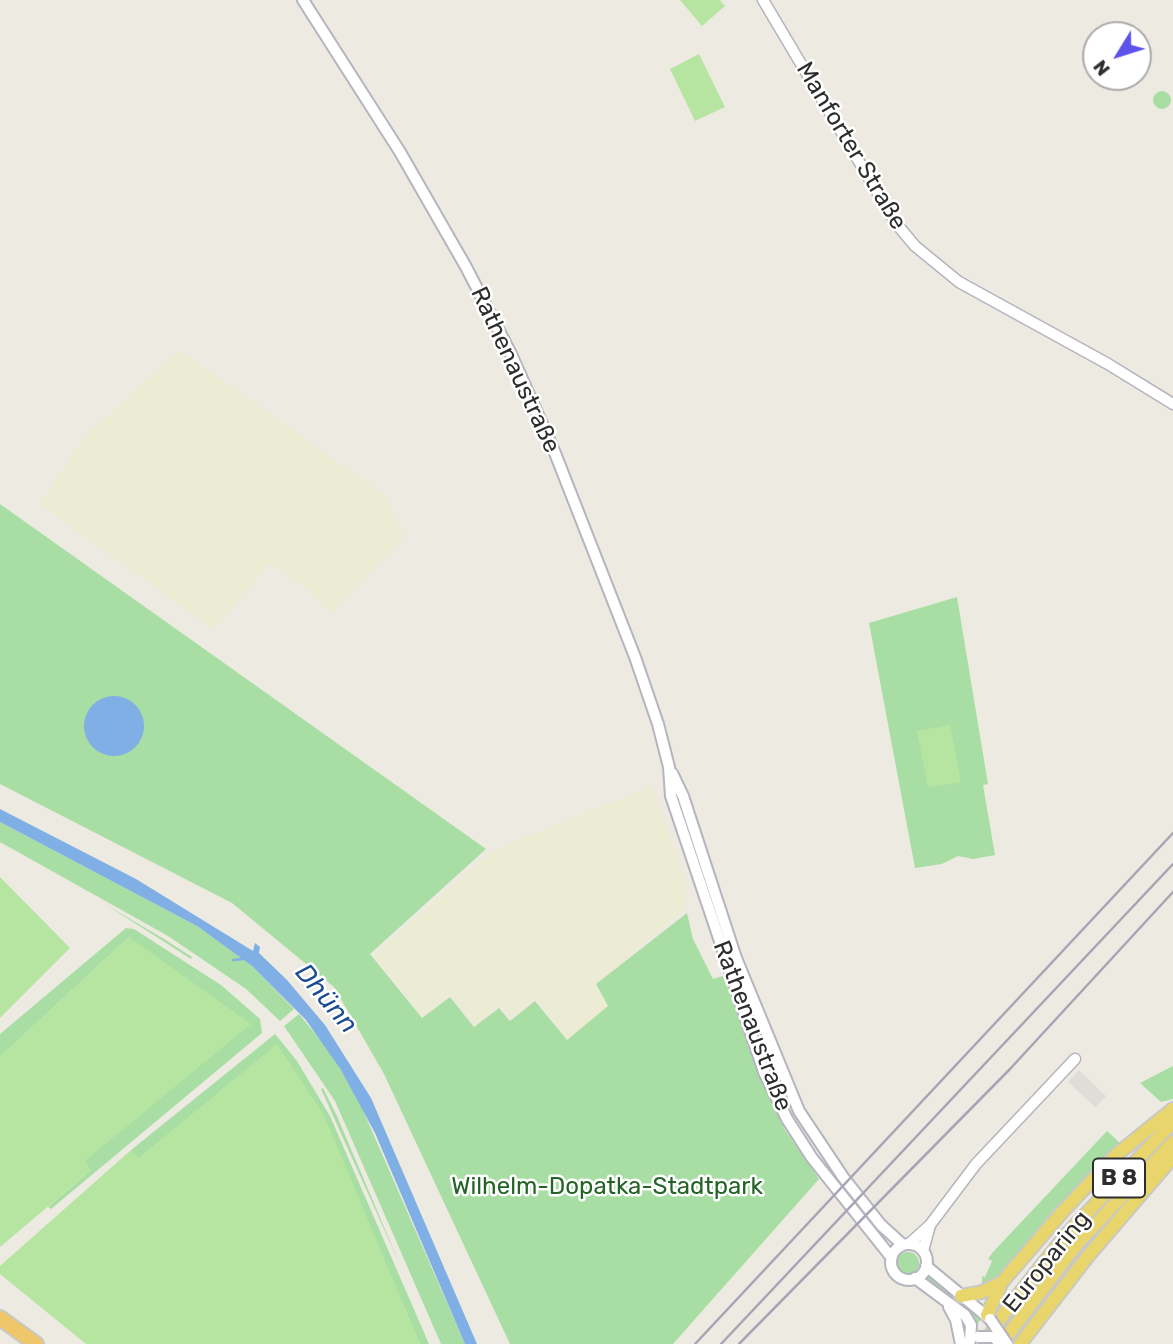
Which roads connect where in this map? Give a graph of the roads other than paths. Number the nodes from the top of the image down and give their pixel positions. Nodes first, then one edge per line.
1 (303, 0) edge
2 (763, 0) edge
3 (1173, 404) edge
4 (669, 767) junction
5 (1075, 1059) dead end
6 (1173, 1109) edge
7 (1173, 1122) edge
8 (1173, 1142) edge
9 (1173, 1157) edge
10 (930, 1225) junction
11 (906, 1244) junction
12 (923, 1251) junction
13 (891, 1257) junction
14 (926, 1266) junction
15 (915, 1278) junction
16 (1002, 1282) junction
17 (961, 1296) junction
18 (988, 1317) junction
19 (0, 1318) edge
20 (972, 1342) edge
21 (36, 1344) edge
22 (1000, 1344) edge
23 (1007, 1344) edge
24 (1020, 1344) edge

1 - 4 main road, Rathenaustraße
2 - 3 street, Manforter Straße
4 - 11 main road, Rathenaustraße
4 - 13 main road, Rathenaustraße
5 - 10 street
6 - 16 highway
7 - 20 highway, Europaring / B 8
8 - 22 highway, Europaring / B 8
9 - 24 highway
10 - 11 street
10 - 12 street
11 - 12 main road
11 - 13 main road
12 - 14 main road
13 - 15 main road
14 - 15 main road
14 - 17 main road
15 - 20 main road
16 - 17 highway
16 - 18 highway
17 - 18 main road
18 - 20 main road, Europaring
18 - 23 main road, bridge
19 - 21 highway
20 - 22 main road, bridge

